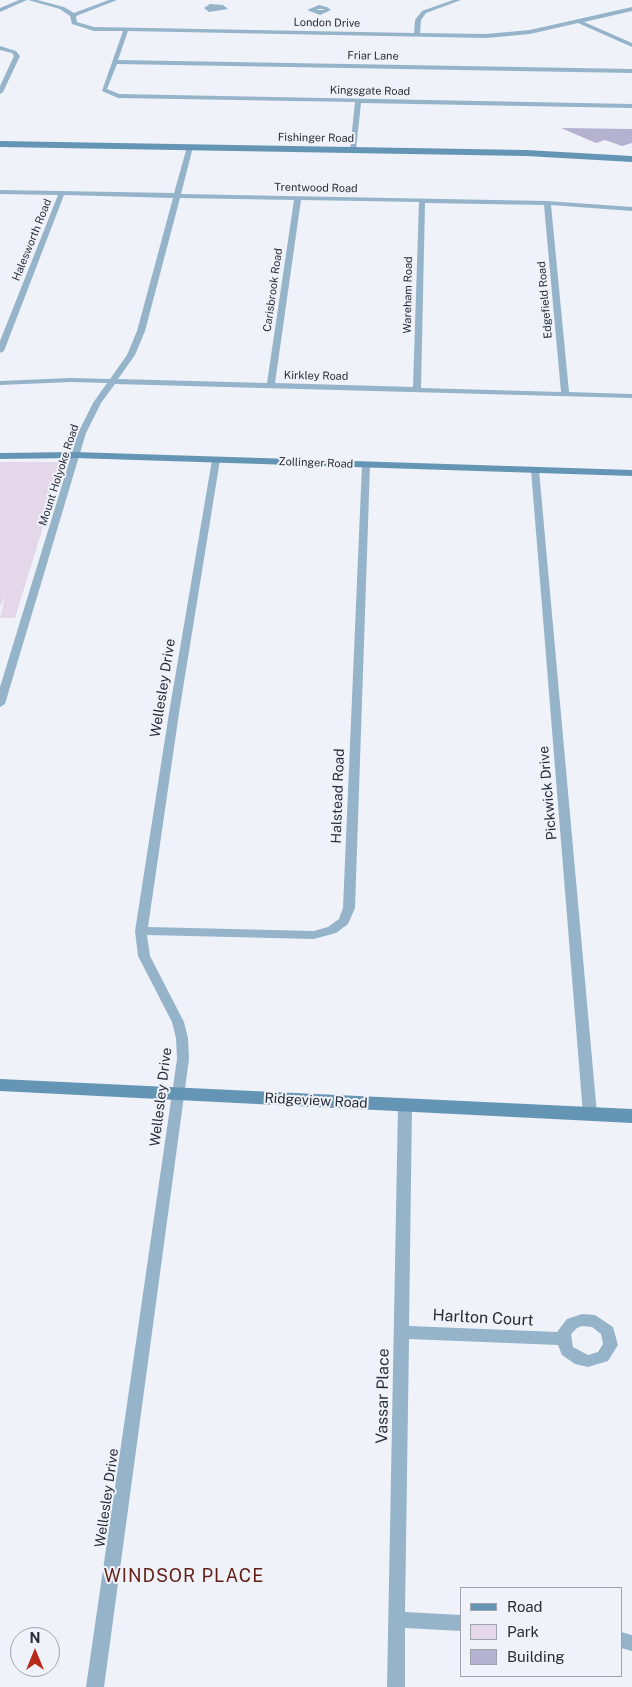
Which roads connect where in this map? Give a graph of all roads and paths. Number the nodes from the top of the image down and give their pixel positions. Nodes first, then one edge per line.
1 (24, 0) edge
2 (31, 0) edge
3 (114, 0) edge
4 (314, 0) edge
5 (458, 0) edge
6 (316, 7) dead end
7 (632, 8) edge
8 (0, 10) edge
9 (73, 15) junction
10 (578, 21) junction
11 (126, 30) junction
12 (417, 35) junction
13 (632, 45) edge
14 (0, 48) edge
15 (114, 62) junction
16 (632, 71) edge
17 (0, 92) edge
18 (358, 101) junction
19 (632, 106) edge
20 (0, 144) edge
21 (190, 147) junction
22 (353, 150) junction
23 (632, 159) edge
24 (0, 192) edge
25 (62, 193) junction
26 (178, 196) junction
27 (298, 198) junction
28 (422, 200) junction
29 (546, 203) junction
30 (632, 210) edge
31 (0, 351) edge
32 (114, 381) junction
33 (0, 383) edge
34 (271, 386) junction
35 (417, 390) junction
36 (565, 394) junction
37 (632, 396) edge
38 (75, 455) junction
39 (0, 456) edge
40 (216, 460) junction
41 (366, 465) junction
42 (535, 470) junction
43 (632, 473) edge
44 (0, 704) edge
45 (141, 931) junction
46 (0, 1085) edge
47 (177, 1094) junction
48 (405, 1106) junction
49 (590, 1114) junction
50 (632, 1116) edge
51 (402, 1332) junction
52 (563, 1339) dead end
53 (397, 1620) junction
54 (460, 1623) edge
55 (95, 1687) edge
56 (396, 1687) edge

1 - 8 street
2 - 9 street, London Drive
3 - 9 street
4 - 6 street
5 - 12 street
7 - 10 street, London Drive
9 - 11 street, London Drive
10 - 12 street, London Drive
10 - 13 street
11 - 12 street, London Drive
11 - 15 street
14 - 17 street
15 - 16 street, Friar Lane
15 - 18 street, Kingsgate Road
18 - 19 street, Kingsgate Road
18 - 22 street
20 - 21 street, Fishinger Road
21 - 22 street, Fishinger Road
21 - 26 street, Mount Holyoke Road
22 - 23 street, Fishinger Road
24 - 25 street, Trentwood Road
25 - 26 street, Trentwood Road
25 - 31 street, Halesworth Road
26 - 27 street, Trentwood Road
26 - 32 street, Mount Holyoke Road
27 - 28 street, Trentwood Road
27 - 34 street, Carisbrook Road
28 - 29 street, Trentwood Road
28 - 35 street, Wareham Road
29 - 30 street, Trentwood Road
29 - 36 street, Edgefield Road
32 - 33 street, Kirkley Road
32 - 34 street, Kirkley Road
32 - 38 street, Mount Holyoke Road
34 - 35 street, Kirkley Road
35 - 36 street, Kirkley Road
36 - 37 street, Kirkley Road
38 - 39 street, Zollinger Road
38 - 40 street, Zollinger Road
38 - 44 street, Mount Holyoke Road
40 - 41 street, Zollinger Road
40 - 45 street, Wellesley Drive
41 - 42 street, Zollinger Road
41 - 45 street, Halstead Road
42 - 43 street, Zollinger Road
42 - 49 street, Pickwick Drive
45 - 47 street, Wellesley Drive
46 - 47 street, Ridgeview Road
47 - 48 street, Ridgeview Road
47 - 55 street, Wellesley Drive
48 - 49 street, Ridgeview Road
48 - 51 street, Vassar Place
49 - 50 street, Ridgeview Road
51 - 52 street, Harlton Court
51 - 53 street, Vassar Place
53 - 54 street
53 - 56 street, Vassar Place

